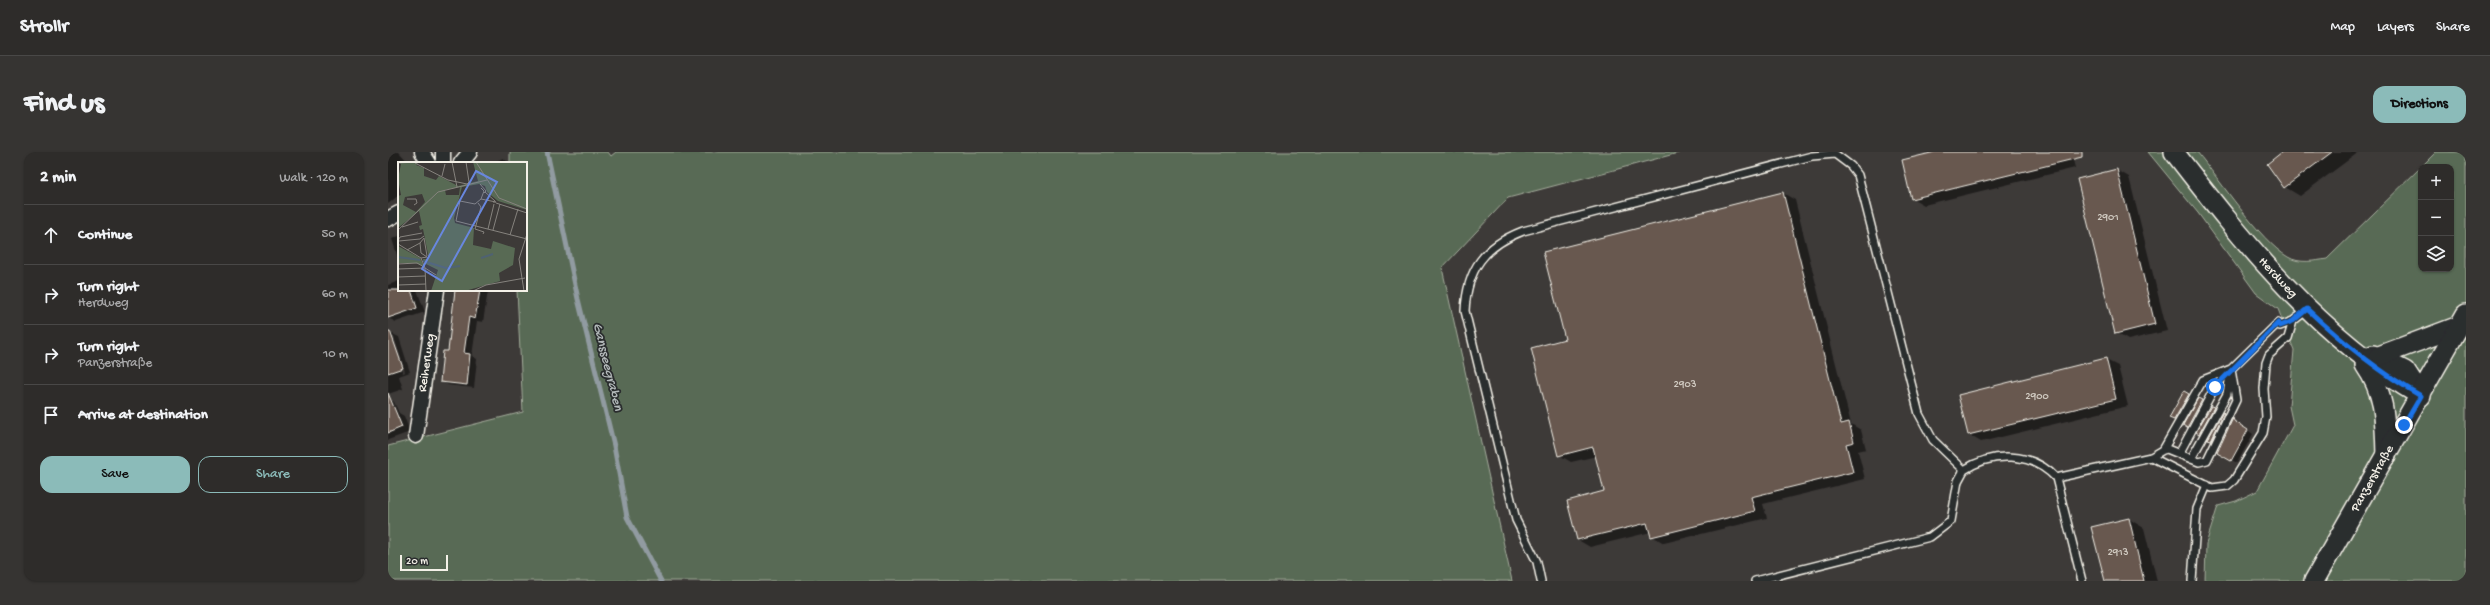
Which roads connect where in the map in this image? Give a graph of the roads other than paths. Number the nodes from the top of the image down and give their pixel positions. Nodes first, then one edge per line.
1 (422, 152) edge
2 (470, 152) edge
3 (2174, 152) edge
4 (428, 162) edge
5 (461, 162) edge
6 (398, 213) edge
7 (388, 220) edge
8 (437, 291) edge
9 (2300, 315) junction
10 (2463, 320) edge
11 (2356, 352) junction
12 (2379, 356) junction
13 (2231, 369) junction
14 (2421, 396) junction
15 (416, 436) dead end
16 (2163, 450) junction
17 (2179, 454) junction
18 (2386, 456) junction
19 (2150, 457) junction
20 (2191, 459) junction
21 (1964, 470) junction
22 (2056, 478) junction
23 (2207, 485) junction
24 (1541, 581) edge
25 (1755, 581) edge
26 (2082, 581) edge
27 (2192, 581) edge
28 (2314, 581) edge

1 - 4 street
2 - 5 street
3 - 9 street, Herdweg
6 - 7 street
8 - 15 street, Reiherweg
9 - 11 street, Herdweg
9 - 13 lane
9 - 23 lane
10 - 12 street
10 - 14 street, Panzerstraße
11 - 12 street
11 - 14 street, Herdweg
11 - 18 street
12 - 14 street
13 - 16 lane
13 - 17 lane
13 - 20 lane
13 - 20 lane
14 - 18 street, Panzerstraße
16 - 17 lane
16 - 19 lane
17 - 20 lane
18 - 28 street, Panzerstraße
19 - 22 lane
19 - 23 lane
21 - 22 lane
21 - 24 lane
21 - 25 lane
22 - 26 lane
23 - 27 lane

